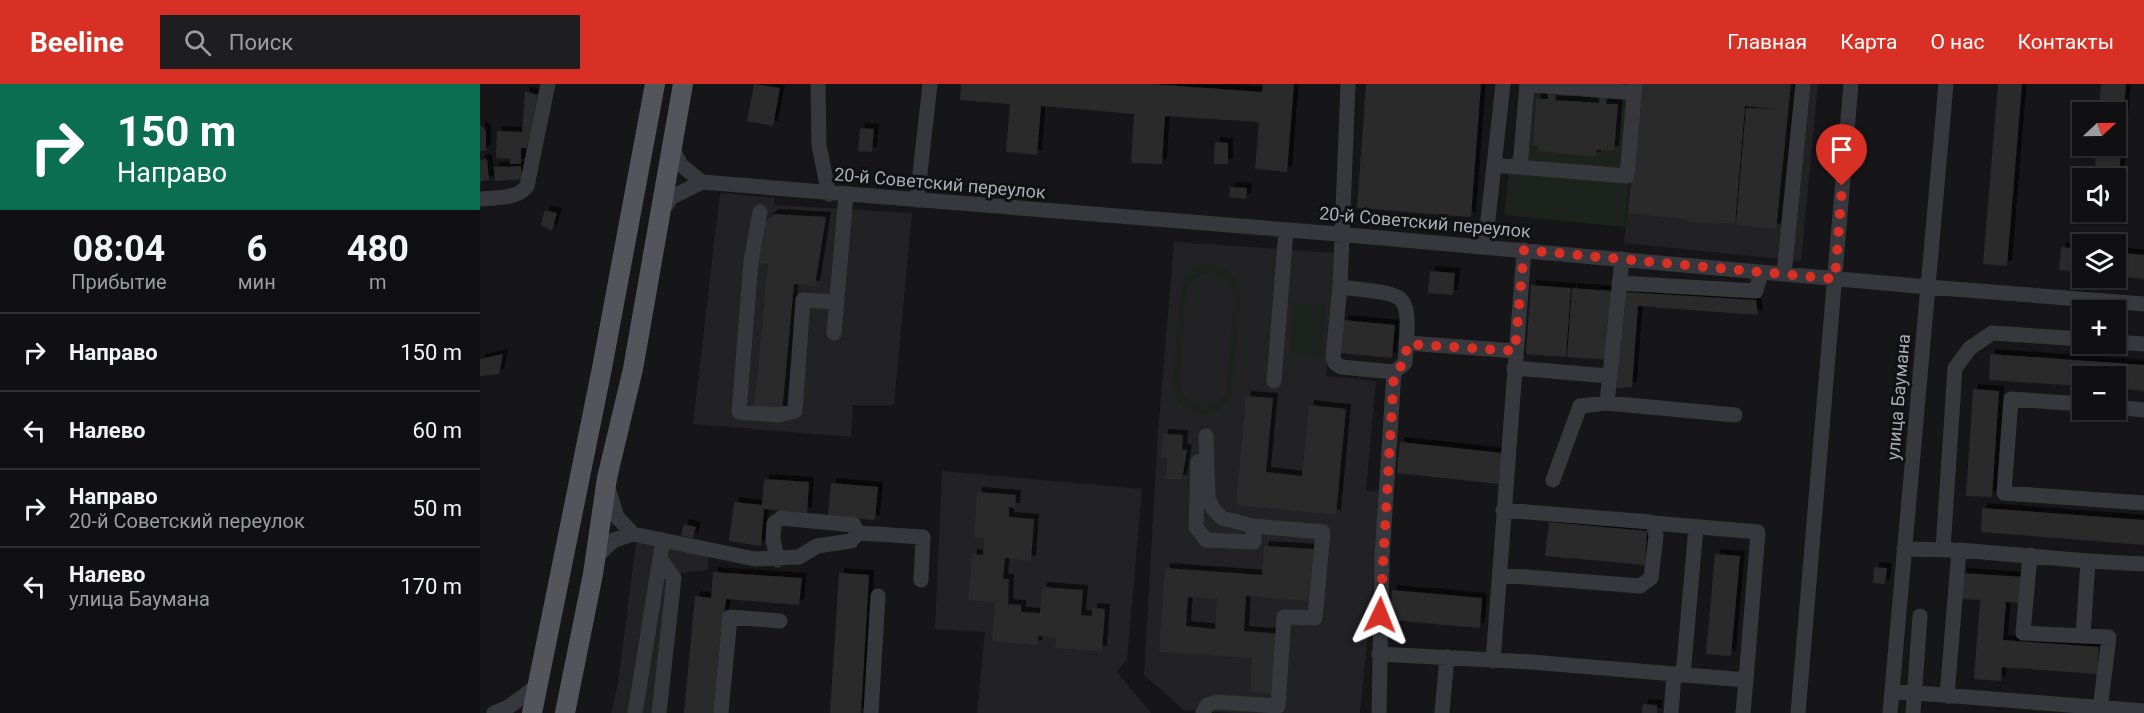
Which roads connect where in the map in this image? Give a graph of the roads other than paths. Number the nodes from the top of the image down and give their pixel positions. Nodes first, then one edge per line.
1 (548, 84) edge
2 (655, 84) edge
3 (683, 84) edge
4 (818, 84) edge
5 (930, 84) edge
6 (1348, 84) edge
7 (1503, 84) edge
8 (1528, 84) edge
9 (1803, 84) edge
10 (1851, 84) edge
11 (1946, 84) edge
12 (1635, 89) edge
13 (672, 148) junction
14 (1494, 165) junction
15 (1520, 167) junction
16 (702, 182) junction
17 (829, 194) junction
18 (846, 195) junction
19 (480, 199) edge
20 (917, 201) junction
21 (661, 212) junction
22 (760, 212) dead end
23 (1286, 230) junction
24 (1341, 234) junction
25 (1485, 247) junction
26 (1524, 250) junction
27 (1622, 259) junction
28 (1761, 272) junction
29 (1784, 274) junction
30 (1835, 279) junction
31 (1619, 283) junction
32 (1340, 287) junction
33 (1928, 287) junction
34 (836, 302) junction
35 (2144, 303) edge
36 (834, 333) dead end
37 (2072, 338) edge
38 (2126, 343) edge
39 (1407, 344) junction
40 (2144, 344) edge
41 (1515, 351) junction
42 (1514, 368) junction
43 (1394, 372) junction
44 (1609, 376) junction
45 (1274, 381) dead end
46 (1607, 403) junction
47 (2072, 403) edge
48 (2126, 408) edge
49 (2144, 410) edge
50 (1735, 415) dead end
51 (607, 478) junction
52 (1553, 480) dead end
53 (2144, 503) edge
54 (1503, 510) junction
55 (812, 522) junction
56 (1653, 523) junction
57 (1253, 526) junction
58 (1696, 527) junction
59 (858, 533) junction
60 (633, 534) junction
61 (663, 540) junction
62 (817, 546) junction
63 (1904, 549) junction
64 (1943, 549) junction
65 (1959, 550) junction
66 (2030, 555) junction
67 (596, 557) junction
68 (660, 559) junction
69 (778, 560) junction
70 (2088, 561) junction
71 (2144, 564) edge
72 (1500, 575) junction
73 (921, 580) dead end
74 (878, 596) dead end
75 (1920, 616) dead end
76 (780, 621) dead end
77 (2083, 636) junction
78 (1378, 654) junction
79 (1447, 657) junction
80 (1493, 661) junction
81 (1679, 675) junction
82 (1746, 680) junction
83 (538, 685) junction
84 (1892, 691) junction
85 (1914, 693) junction
86 (1947, 696) junction
87 (2100, 708) junction
88 (2134, 712) edge
89 (494, 713) edge
90 (532, 713) edge
91 (565, 713) edge
92 (635, 713) edge
93 (659, 713) edge
94 (721, 713) edge
95 (871, 713) edge
96 (1203, 713) edge
97 (1379, 713) edge
98 (1442, 713) edge
99 (1671, 713) edge
100 (1743, 713) edge
101 (1798, 713) edge
102 (1890, 713) edge
103 (1913, 713) edge

1 - 19 street
2 - 83 main road
3 - 13 main road
4 - 17 street
5 - 20 street
6 - 24 street
7 - 14 street
8 - 12 street
8 - 15 street
9 - 29 street
10 - 30 street
11 - 33 street, улица Баумана
12 - 15 street
13 - 16 street
13 - 21 main road
14 - 15 street
14 - 25 street
16 - 17 street, 20-й Советский переулок
16 - 21 street
17 - 18 street, 20-й Советский переулок
18 - 20 street, 20-й Советский переулок
18 - 34 street
20 - 23 street, 20-й Советский переулок
21 - 51 main road
22 - 34 street
23 - 24 street, 20-й Советский переулок
23 - 45 street
24 - 25 street, 20-й Советский переулок
24 - 32 street
25 - 26 street, 20-й Советский переулок
26 - 27 street, 20-й Советский переулок
26 - 41 street
27 - 28 street, 20-й Советский переулок
27 - 31 street
28 - 29 street, 20-й Советский переулок
28 - 31 street
29 - 30 street, 20-й Советский переулок
30 - 33 street, 20-й Советский переулок
30 - 101 street
31 - 44 street
32 - 39 street
32 - 43 street
33 - 35 street, 20-й Советский переулок
33 - 63 street, улица Баумана
34 - 36 street
37 - 64 street
38 - 40 street
39 - 41 street
39 - 43 street
41 - 42 street
42 - 44 street
42 - 54 street
43 - 78 street
44 - 46 street
46 - 50 street
46 - 52 street
47 - 53 street
48 - 49 street
51 - 60 street
51 - 67 main road
54 - 56 street
54 - 72 street
55 - 59 street
55 - 62 street
55 - 69 street
56 - 58 street
56 - 72 street
57 - 57 street
57 - 96 street
58 - 81 street
58 - 82 street
59 - 62 street
59 - 73 street
60 - 61 street
60 - 67 street
61 - 68 street
61 - 69 street
62 - 69 street
63 - 64 street
63 - 84 street, улица Баумана
64 - 65 street
65 - 66 street
65 - 86 street
66 - 70 street
66 - 77 street
67 - 91 main road
68 - 92 street
68 - 93 street
70 - 71 street
70 - 77 street
72 - 80 street
74 - 95 street
75 - 85 street
76 - 94 street
77 - 87 street
78 - 79 street
78 - 97 street
79 - 80 street
79 - 98 street
80 - 81 street
81 - 82 street
81 - 99 street
82 - 100 street
83 - 89 street
83 - 90 main road
84 - 85 street
84 - 102 street, улица Баумана
85 - 86 street
85 - 103 street
86 - 87 street
87 - 88 street

